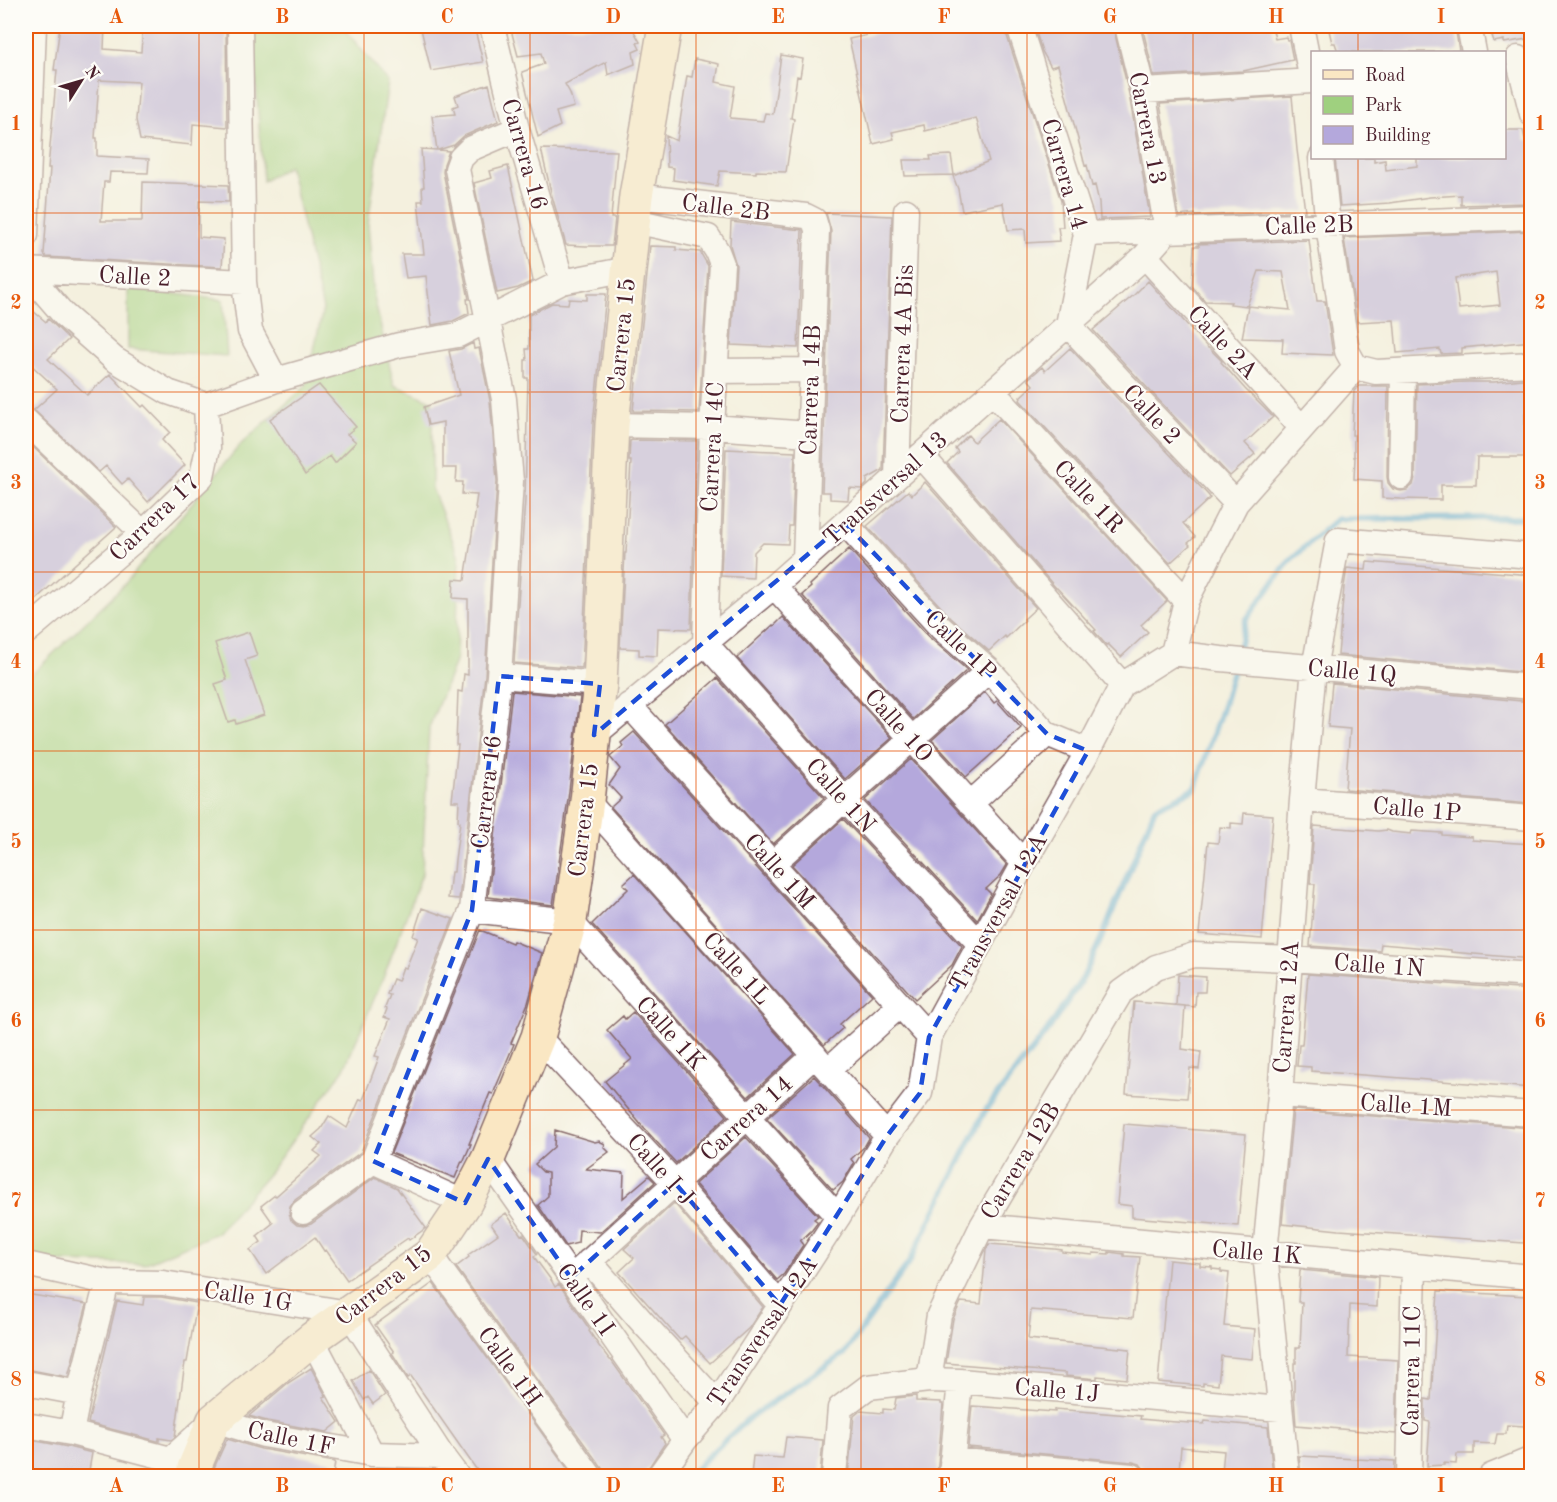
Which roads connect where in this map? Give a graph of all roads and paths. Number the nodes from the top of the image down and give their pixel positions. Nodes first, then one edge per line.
1 (34, 26) edge
2 (240, 26) edge
3 (492, 26) edge
4 (665, 26) edge
5 (1019, 26) edge
6 (1127, 26) edge
7 (1300, 26) edge
8 (1469, 26) edge
9 (1474, 51) edge
10 (1518, 58) edge
11 (1311, 76) edge
12 (1311, 81) edge
13 (1143, 91) junction
14 (1532, 114) edge
15 (517, 129) junction
16 (1321, 159) edge
17 (635, 209) junction
18 (906, 211) dead end
19 (1532, 217) edge
20 (814, 220) joint
21 (1328, 225) junction
22 (1167, 231) junction
23 (1086, 234) junction
24 (26, 235) edge
25 (1144, 256) junction
26 (628, 269) junction
27 (26, 271) edge
28 (244, 282) junction
29 (562, 282) junction
30 (488, 320) junction
31 (1068, 325) junction
32 (1532, 364) edge
33 (1356, 367) junction
34 (811, 370) junction
35 (716, 371) junction
36 (1404, 371) junction
37 (276, 380) junction
38 (993, 392) junction
39 (206, 405) junction
40 (612, 424) junction
41 (712, 427) junction
42 (1302, 428) junction
43 (29, 430) edge
44 (809, 434) junction
45 (921, 455) junction
46 (897, 476) junction
47 (1401, 477) dead end
48 (1236, 503) junction
49 (845, 523) junction
50 (142, 533) junction
51 (1532, 556) edge
52 (805, 559) junction
53 (774, 586) junction
54 (1186, 601) junction
55 (26, 632) edge
56 (705, 643) junction
57 (1173, 653) junction
58 (1314, 668) junction
59 (989, 670) junction
60 (499, 676) junction
61 (600, 684) junction
62 (1122, 685) junction
63 (1532, 687) edge
64 (629, 705) junction
65 (1047, 734) junction
66 (594, 735) junction
67 (912, 739) junction
68 (1088, 751) junction
69 (844, 799) junction
70 (1302, 800) junction
71 (587, 801) junction
72 (970, 804) junction
73 (1532, 818) edge
74 (772, 863) junction
75 (1024, 863) junction
76 (472, 910) junction
77 (570, 921) junction
78 (980, 944) junction
79 (1290, 959) junction
80 (1156, 967) joint
81 (1532, 975) edge
82 (900, 1005) junction
83 (538, 1037) junction
84 (929, 1037) junction
85 (821, 1063) junction
86 (1280, 1095) junction
87 (1532, 1114) edge
88 (747, 1117) junction
89 (887, 1136) junction
90 (488, 1158) junction
91 (373, 1161) junction
92 (675, 1183) junction
93 (465, 1203) junction
94 (303, 1212) dead end
95 (838, 1217) junction
96 (982, 1226) junction
97 (1265, 1253) junction
98 (430, 1255) junction
99 (589, 1261) junction
100 (26, 1264) edge
101 (1414, 1266) junction
102 (1532, 1277) edge
103 (571, 1278) junction
104 (107, 1282) junction
105 (780, 1305) junction
106 (349, 1313) junction
107 (312, 1339) junction
108 (929, 1380) junction
109 (960, 1381) junction
110 (26, 1383) edge
111 (79, 1393) junction
112 (717, 1403) junction
113 (1280, 1409) junction
114 (214, 1420) junction
115 (26, 1425) edge
116 (71, 1433) junction
117 (685, 1440) junction
118 (372, 1454) junction
119 (442, 1456) junction
120 (1532, 1459) edge
121 (952, 1468) edge
122 (178, 1470) edge
123 (457, 1476) edge
124 (590, 1476) edge
125 (658, 1476) edge
126 (834, 1476) edge
127 (1132, 1476) edge
128 (1287, 1476) edge
129 (1409, 1476) edge
130 (1491, 1476) edge

1 - 24 street
2 - 28 street
3 - 15 street, Carrera 16
4 - 17 main road, Carrera 15
5 - 23 street, Carrera 14
6 - 13 street, Carrera 13
7 - 11 street
8 - 9 street
10 - 14 street
12 - 13 street
13 - 22 street, Carrera 13
15 - 29 street, Carrera 16
15 - 30 street, Carrera 16
16 - 21 street
17 - 20 street, Calle 2B
17 - 26 main road, Carrera 15
17 - 35 street, Carrera 14C
18 - 46 street, Carrera 4A Bis
19 - 21 street, Calle 2B
20 - 34 street, Carrera 14B
21 - 22 street, Calle 2B
21 - 33 street
22 - 23 street, Calle 2B
22 - 25 street, Transversal 13
23 - 31 street, Carrera 14
25 - 31 street, Transversal 13
25 - 42 street, Calle 2A
26 - 29 street
26 - 40 main road, Carrera 15
27 - 28 street, Calle 2
27 - 39 street
28 - 37 street
29 - 30 street
30 - 37 street
30 - 60 street, Carrera 16
31 - 38 street, Transversal 13
31 - 48 street, Calle 2
32 - 36 street
33 - 36 street
33 - 42 street
34 - 35 street
34 - 44 street, Carrera 14B
35 - 41 street, Carrera 14C
36 - 47 street
37 - 39 street
38 - 45 street, Transversal 13
38 - 54 street, Calle 1R
39 - 50 street, Carrera 17
40 - 41 street
40 - 61 main road, Carrera 15
41 - 44 street
41 - 56 street, Carrera 14C
42 - 48 street
43 - 50 street
44 - 52 street, Carrera 14B
45 - 46 street, Transversal 13
45 - 62 street
46 - 49 street, Transversal 13
48 - 54 street
49 - 52 street, Transversal 13
49 - 59 street, Calle 1P
50 - 55 street, Carrera 17
51 - 58 street, Carrera 12A
52 - 53 street, Transversal 13
53 - 56 street, Transversal 13
53 - 67 street, Calle 1O
54 - 57 street
56 - 64 street, Transversal 13
56 - 69 street, Calle 1N
57 - 58 street, Calle 1Q
57 - 62 street
58 - 63 street, Calle 1Q
58 - 70 street, Carrera 12A
59 - 65 street, Calle 1P
59 - 67 street
60 - 61 street
60 - 76 street, Carrera 16
61 - 66 main road, Carrera 15
62 - 68 street, Transversal 12A
64 - 66 street, Transversal 13
64 - 74 street, Calle 1M
65 - 68 street, Calle 1P
65 - 72 street
66 - 71 main road, Carrera 15
67 - 69 street
67 - 72 street, Calle 1O
68 - 75 street, Transversal 12A
69 - 74 street
69 - 78 street, Calle 1N
70 - 73 street, Calle 1P
70 - 79 street, Carrera 12A
71 - 77 main road, Carrera 15
71 - 85 street, Calle 1L
72 - 75 street, Calle 1O
74 - 82 street, Calle 1M
75 - 78 street, Transversal 12A
76 - 77 street
76 - 91 street, Carrera 16
77 - 83 main road, Carrera 15
77 - 88 street, Calle 1K
78 - 84 street, Transversal 12A
79 - 80 street, Calle 1N
79 - 81 street, Calle 1N
79 - 86 street, Carrera 12A
80 - 96 street, Carrera 12B
82 - 84 street, Calle 1M
82 - 85 street, Carrera 14
83 - 90 main road, Carrera 15
83 - 92 street, Calle I J
84 - 89 street, Transversal 12A
85 - 88 street, Carrera 14
85 - 89 street, Calle 1L
86 - 87 street, Calle 1M
86 - 97 street, Carrera 12A
88 - 92 street, Carrera 14
88 - 95 street, Calle 1K
89 - 95 street, Transversal 12A
90 - 93 main road, Carrera 15
90 - 103 street, Calle 1I
91 - 93 street
91 - 94 street
92 - 99 street, Carrera 14
92 - 105 street, Calle I J
93 - 98 main road, Carrera 15
95 - 105 street, Transversal 12A
96 - 97 street, Calle 1K
96 - 108 street, Carrera 12B
97 - 101 street, Calle 1K
97 - 113 street, Carrera 12A
98 - 106 main road, Carrera 15
98 - 124 street, Calle 1H
99 - 103 street, Carrera 14
99 - 112 street
100 - 104 street, Calle 1G
101 - 102 street, Calle 1K
101 - 129 street, Carrera 11C
103 - 117 street, Calle 1I
104 - 106 street, Calle 1G
104 - 111 street
105 - 112 street, Transversal 12A
106 - 107 main road, Carrera 15
106 - 119 street
107 - 114 main road, Carrera 15
107 - 118 street
108 - 109 street, Calle 1J
108 - 126 street, Calle 1J
109 - 113 street, Calle 1J
109 - 121 street
110 - 111 street
111 - 116 street
112 - 117 street, Transversal 12A
113 - 128 street, Carrera 12A
114 - 118 street, Calle 1F
114 - 122 main road, Carrera 15
115 - 116 street
116 - 122 street
117 - 125 street, Transversal 12A
118 - 119 street, Calle 1F
119 - 123 street
120 - 130 street
121 - 127 street

